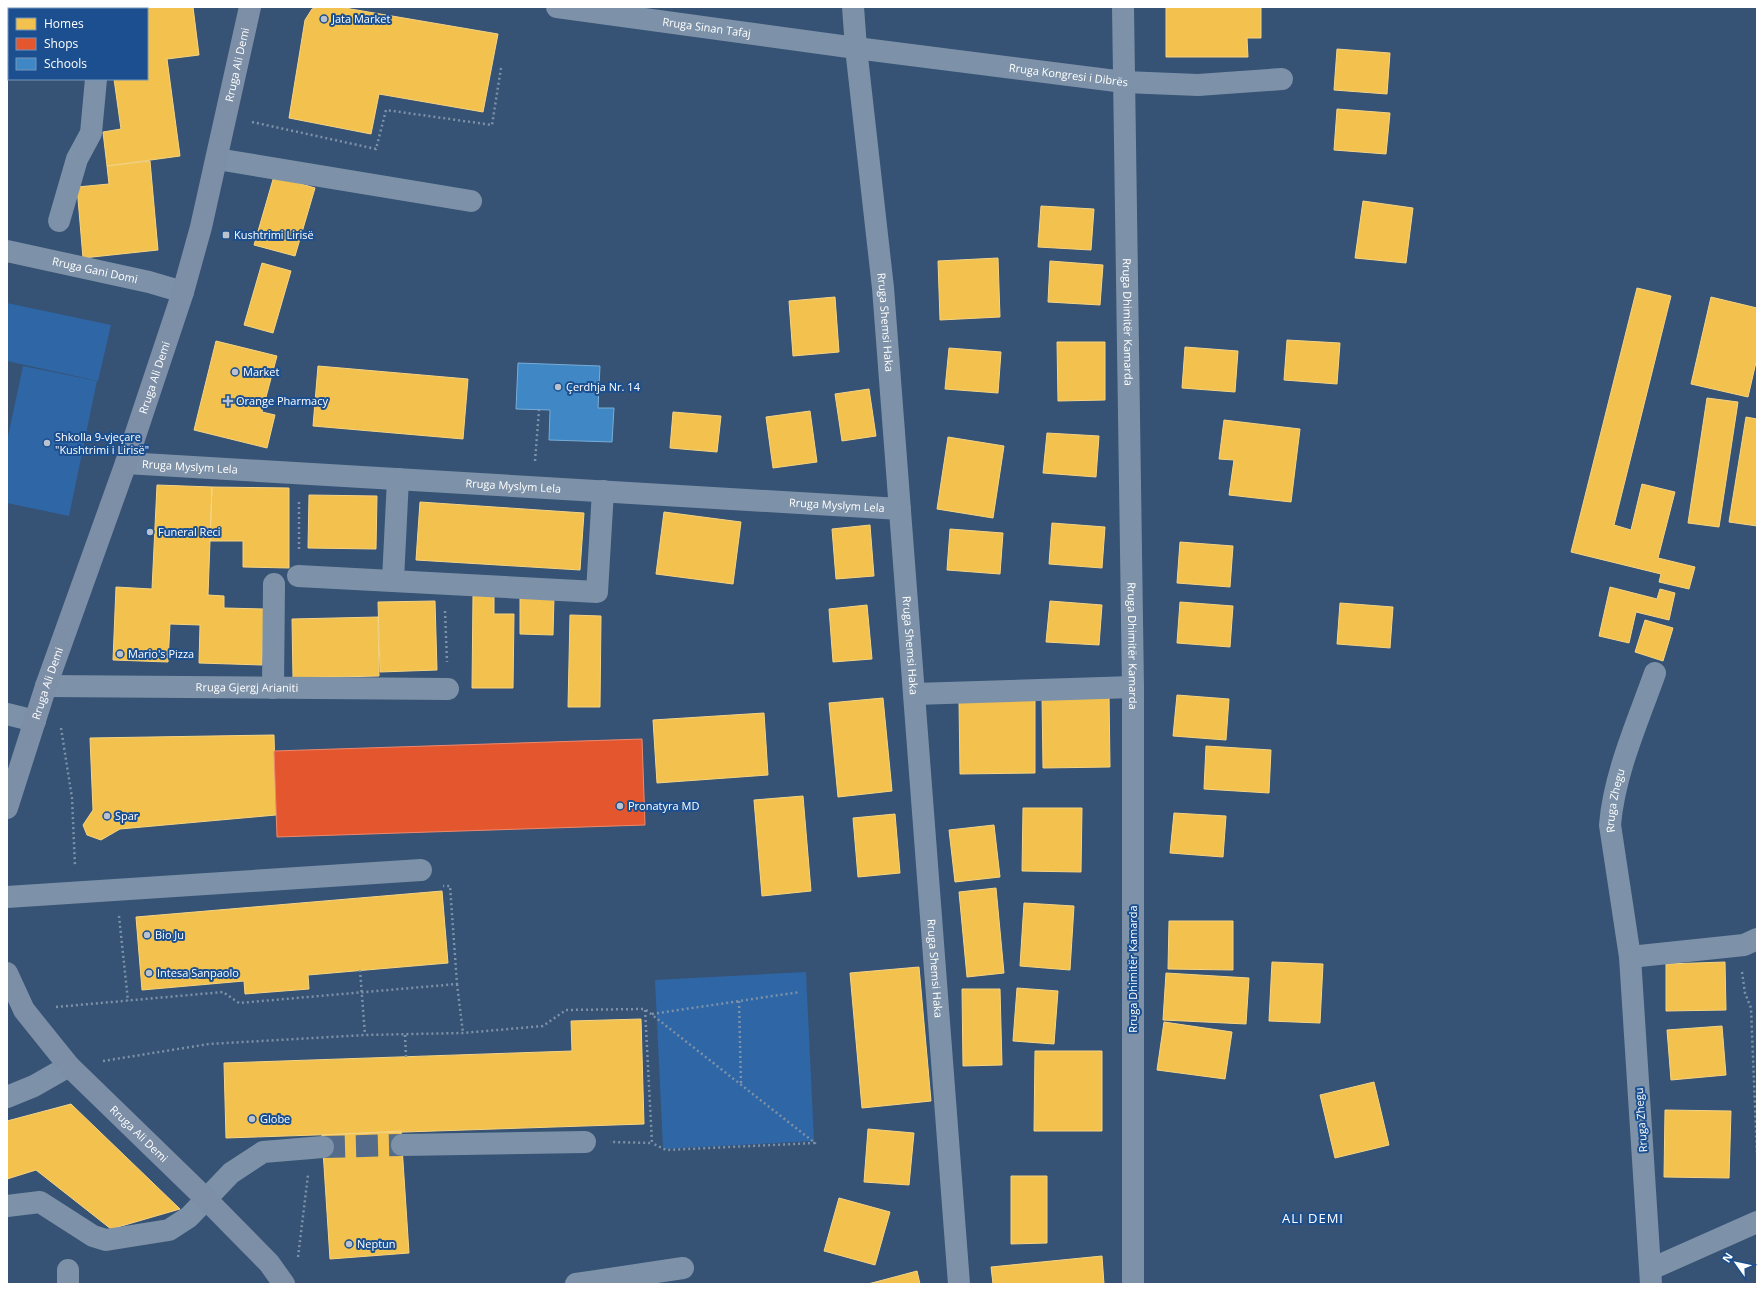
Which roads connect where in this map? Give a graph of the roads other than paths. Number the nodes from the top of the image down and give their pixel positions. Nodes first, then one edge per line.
1 (250, 7) edge
2 (557, 7) edge
3 (853, 7) edge
4 (1123, 7) edge
5 (856, 48) junction
6 (1282, 79) dead end
7 (96, 80) edge
8 (1124, 82) junction
9 (217, 159) junction
10 (471, 201) dead end
11 (59, 221) dead end
12 (7, 251) edge
13 (183, 292) junction
14 (126, 463) junction
15 (398, 479) junction
16 (603, 491) junction
17 (900, 509) junction
18 (298, 576) road end
19 (393, 580) junction
20 (274, 584) dead end
21 (1655, 673) dead end
22 (54, 686) junction
23 (1133, 687) junction
24 (273, 688) junction
25 (448, 689) road end
26 (914, 694) junction
27 (7, 714) edge
28 (35, 721) junction
29 (7, 808) edge
30 (421, 870) dead end
31 (7, 897) edge
32 (1757, 939) edge
33 (1630, 957) junction
34 (7, 973) edge
35 (69, 1066) junction
36 (7, 1097) edge
37 (586, 1142) road end
38 (402, 1145) tunnel mouth
39 (323, 1148) tunnel mouth
40 (206, 1199) junction
41 (7, 1206) edge
42 (1757, 1222) edge
43 (683, 1268) dead end
44 (1651, 1277) edge
45 (284, 1284) edge
46 (576, 1284) edge
47 (959, 1284) edge
48 (1133, 1284) edge

1 - 9 main road, Rruga Ali Demi
2 - 5 street, Rruga Sinan Tafaj
3 - 5 street, Rruga Shemsi Haka
4 - 8 street, Rruga Dhimitër Kamarda
5 - 8 street, Rruga Kongresi i Dibrës
5 - 17 street, Rruga Shemsi Haka
6 - 8 street, Rruga Kongresi i Dibrës
7 - 11 street
8 - 23 street, Rruga Dhimitër Kamarda
9 - 10 street
9 - 13 main road, Rruga Ali Demi
12 - 13 street, Rruga Gani Domi
13 - 14 main road, Rruga Ali Demi
14 - 15 street, Rruga Myslym Lela
14 - 22 main road, Rruga Ali Demi
15 - 16 street, Rruga Myslym Lela
15 - 19 street
16 - 17 street, Rruga Myslym Lela
16 - 19 street
17 - 26 street, Rruga Shemsi Haka
18 - 19 street
20 - 24 street
21 - 33 street, Rruga Zhegu
22 - 24 street, Rruga Gjergj Arianiti
22 - 28 main road, Rruga Ali Demi
23 - 26 street
23 - 48 street, Rruga Dhimitër Kamarda
24 - 25 street, Rruga Gjergj Arianiti
26 - 47 street, Rruga Shemsi Haka
27 - 28 street
28 - 29 main road, Rruga Ali Demi
30 - 31 street
32 - 33 street
33 - 44 street, Rruga Zhegu
34 - 35 main road, Rruga Ali Demi
35 - 36 street
35 - 40 main road, Rruga Ali Demi
37 - 38 street
39 - 40 street
40 - 41 street
40 - 45 main road, Rruga Ali Demi
42 - 44 street
43 - 46 street

